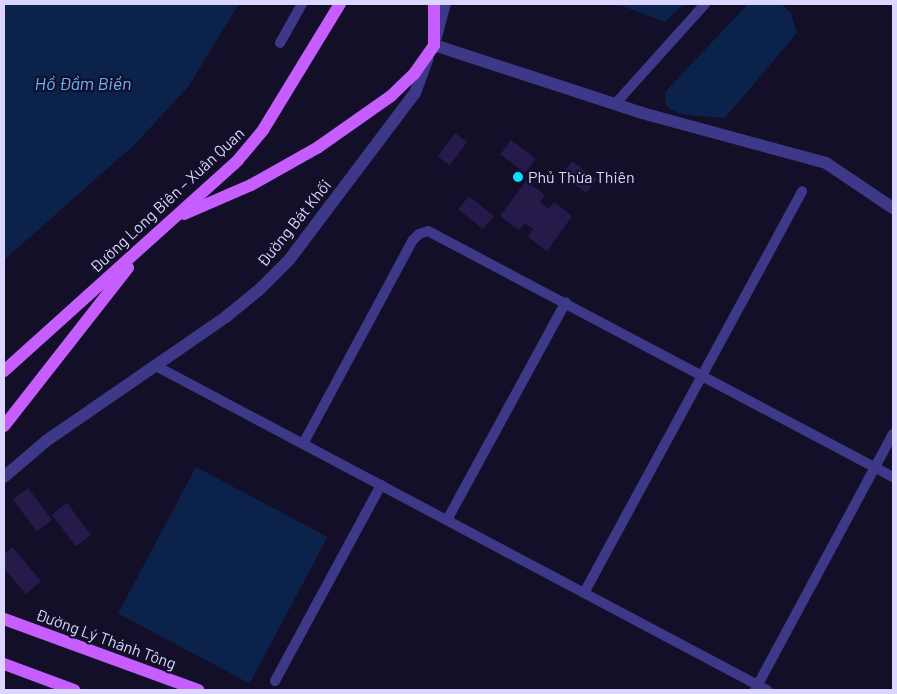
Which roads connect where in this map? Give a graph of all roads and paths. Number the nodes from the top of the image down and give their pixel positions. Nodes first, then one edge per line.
1 (302, 4) edge
2 (340, 4) edge
3 (434, 4) edge
4 (445, 4) edge
5 (705, 4) edge
6 (280, 43) dead end
7 (434, 45) junction
8 (615, 104) junction
9 (802, 191) dead end
10 (893, 208) edge
11 (175, 218) junction
12 (146, 244) junction
13 (566, 302) junction
14 (156, 366) junction
15 (4, 371) edge
16 (702, 375) junction
17 (4, 426) edge
18 (893, 434) edge
19 (303, 444) junction
20 (875, 467) junction
21 (4, 477) edge
22 (893, 477) edge
23 (380, 485) junction
24 (447, 520) junction
25 (584, 593) junction
26 (4, 619) edge
27 (4, 664) edge
28 (275, 680) dead end
29 (756, 688) edge
30 (74, 690) edge
31 (198, 690) edge
32 (767, 690) edge

1 - 6 lane
2 - 11 main road, Đường Long Biên – Xuân Quan
3 - 7 main road
4 - 7 street, Đường Bát Khối
5 - 8 lane
7 - 8 street
7 - 11 main road
7 - 14 street, Đường Bát Khối
8 - 10 street
9 - 16 lane
11 - 12 main road, Đường Long Biên – Xuân Quan
12 - 15 main road, Đường Long Biên – Xuân Quan
12 - 17 main road
13 - 16 lane
13 - 19 lane
13 - 24 lane
14 - 19 lane
14 - 21 street, Đường Bát Khối
16 - 20 lane
16 - 25 lane
18 - 20 lane
19 - 23 lane
20 - 22 lane
20 - 29 lane
23 - 24 lane
23 - 28 lane
24 - 25 lane
25 - 29 lane
26 - 31 main road, Đường Lý Thánh Tông
27 - 30 main road
29 - 32 lane

